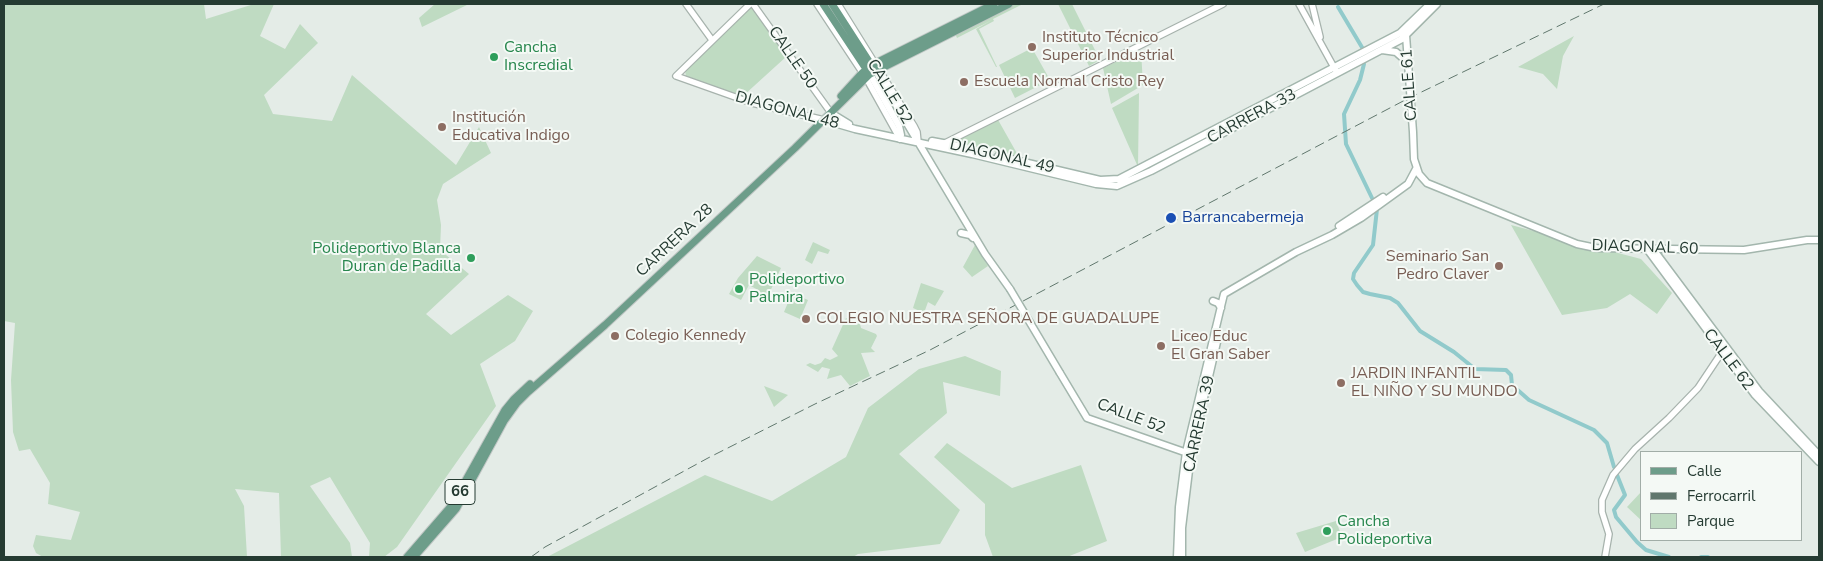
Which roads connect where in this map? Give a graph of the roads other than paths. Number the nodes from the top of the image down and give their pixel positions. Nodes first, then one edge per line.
1 (686, 4) edge
2 (751, 4) edge
3 (817, 4) edge
4 (823, 4) edge
5 (832, 4) edge
6 (838, 4) edge
7 (994, 4) edge
8 (1009, 4) edge
9 (1223, 4) edge
10 (1299, 4) edge
11 (1312, 4) edge
12 (1430, 4) edge
13 (1436, 4) edge
14 (1403, 35) junction
15 (712, 40) junction
16 (1321, 42) junction
17 (1381, 50) junction
18 (1404, 60) junction
19 (871, 70) junction
20 (1336, 70) junction
21 (896, 95) junction
22 (895, 104) junction
23 (829, 111) junction
24 (821, 120) junction
25 (900, 136) junction
26 (918, 139) junction
27 (1412, 140) junction
28 (945, 143) junction
29 (1415, 166) junction
30 (1424, 181) junction
31 (1104, 182) junction
32 (1407, 185) junction
33 (948, 190) junction
34 (961, 233) dead end
35 (1322, 238) junction
36 (1819, 240) edge
37 (1650, 250) junction
38 (985, 254) junction
39 (995, 267) junction
40 (1226, 293) junction
41 (1213, 301) dead end
42 (1220, 308) junction
43 (1724, 349) junction
44 (502, 419) junction
45 (1189, 453) junction
46 (1819, 455) edge
47 (1819, 462) edge
48 (407, 557) edge
49 (414, 557) edge
50 (1177, 557) edge
51 (1182, 557) edge
52 (1605, 557) edge

1 - 15 street
2 - 15 street
2 - 23 street, CALLE 50
3 - 19 street, CALLE 52
4 - 19 main road, CALLE 52
5 - 19 main road, CALLE 52
6 - 19 street, CALLE 52
7 - 19 main road, CARRERA 28
8 - 19 main road, CARRERA 28
9 - 28 street
10 - 16 street
11 - 16 street
12 - 14 main road
13 - 14 main road
14 - 17 main road, CARRERA 33
14 - 18 main road, CALLE 61
14 - 20 main road, CARRERA 33
14 - 27 main road, CALLE 61
15 - 24 street, DIAGONAL 48
16 - 20 street
17 - 18 main road
17 - 20 main road, CARRERA 33
18 - 27 main road, CALLE 61
19 - 21 street, CALLE 52
19 - 22 main road, CALLE 52
19 - 23 main road, CARRERA 28
19 - 25 main road, CALLE 52
20 - 31 main road, CARRERA 33
21 - 22 main road
21 - 26 street, CALLE 52
22 - 26 main road, CALLE 52
23 - 24 main road, CARRERA 28
23 - 25 main road, DIAGONAL 48
24 - 25 main road, DIAGONAL 48
24 - 44 main road, CARRERA 28 / 66
25 - 26 main road, DIAGONAL 49
26 - 28 main road, DIAGONAL 49
26 - 31 main road, DIAGONAL 49
26 - 33 main road, CALLE 52
27 - 29 main road, CALLE 61
28 - 31 main road, DIAGONAL 49
29 - 30 main road, CALLE 61
29 - 32 main road
29 - 35 main road
30 - 32 main road
30 - 37 main road, DIAGONAL 60
32 - 35 main road
33 - 38 main road, CALLE 52
33 - 39 main road, CALLE 52
34 - 38 main road
35 - 40 main road
36 - 37 main road, DIAGONAL 60
37 - 43 main road, CALLE 62
38 - 39 main road, CALLE 52
39 - 45 main road, CALLE 52, bridge
40 - 42 main road, CARRERA 39
40 - 45 main road, CARRERA 39
41 - 42 main road
42 - 45 main road, CARRERA 39
43 - 46 main road, CALLE 62
43 - 47 main road, CALLE 62
43 - 52 street
44 - 48 main road, CARRERA 28 / 66
44 - 49 main road, CARRERA 28 / 66
45 - 50 main road, CARRERA 39
45 - 51 main road, CARRERA 39

